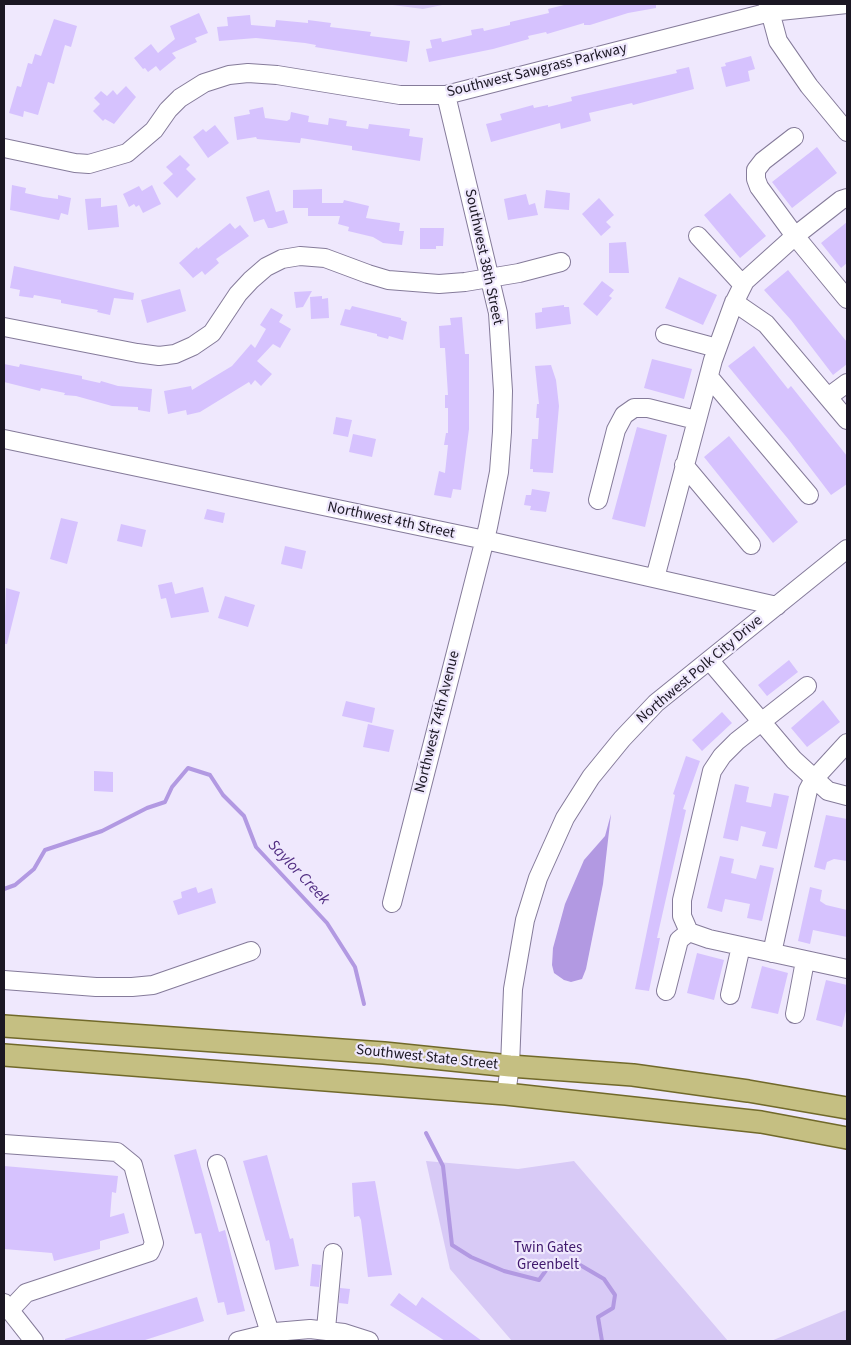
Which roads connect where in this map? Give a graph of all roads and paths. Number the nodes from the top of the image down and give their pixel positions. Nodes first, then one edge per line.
1 (847, 4) edge
2 (816, 5) edge
3 (769, 8) edge
4 (446, 95) junction
5 (847, 132) edge
6 (794, 137) dead end
7 (4, 148) edge
8 (845, 195) edge
9 (698, 236) dead end
10 (796, 236) junction
11 (561, 262) dead end
12 (491, 277) junction
13 (743, 285) junction
14 (845, 293) edge
15 (734, 302) junction
16 (4, 328) edge
17 (665, 334) dead end
18 (717, 348) junction
19 (709, 376) junction
20 (847, 383) edge
21 (828, 397) junction
22 (696, 420) junction
23 (847, 420) edge
24 (4, 439) edge
25 (684, 465) junction
26 (809, 495) dead end
27 (598, 500) dead end
28 (485, 540) junction
29 (750, 544) dead end
30 (847, 549) edge
31 (655, 578) junction
32 (777, 606) junction
33 (710, 661) junction
34 (807, 686) dead end
35 (761, 722) junction
36 (847, 743) edge
37 (814, 779) junction
38 (847, 796) edge
39 (392, 904) dead end
40 (689, 932) junction
41 (742, 946) junction
42 (251, 951) dead end
43 (772, 953) junction
44 (806, 960) junction
45 (847, 969) edge
46 (4, 980) edge
47 (666, 992) dead end
48 (730, 995) dead end
49 (795, 1014) dead end
50 (4, 1026) edge
51 (4, 1055) edge
52 (510, 1066) junction
53 (506, 1094) junction
54 (847, 1108) edge
55 (847, 1138) edge
56 (4, 1144) edge
57 (217, 1164) dead end
58 (333, 1253) dead end
59 (7, 1307) edge
60 (326, 1329) junction
61 (270, 1333) junction
62 (34, 1341) edge
63 (238, 1341) edge
64 (369, 1341) edge

1 - 2 street, Southwest Sawgrass Parkway
2 - 3 street, Southwest Sawgrass Parkway
3 - 4 street, Southwest Sawgrass Parkway
3 - 5 street
4 - 7 street, Southwest Sawgrass Parkway
4 - 12 street, Southwest 38th Street
6 - 10 street
8 - 10 street
9 - 13 street
10 - 13 street
10 - 14 street
11 - 12 street
12 - 16 street
12 - 28 street, Southwest 38th Street
13 - 15 street
15 - 18 street
15 - 21 street
17 - 18 street
18 - 19 street
19 - 22 street
19 - 26 street
20 - 21 street
21 - 23 street
22 - 25 street
22 - 27 street
24 - 28 street, Northwest 4th Street
25 - 29 street
25 - 31 street
28 - 31 street, Northwest 4th Street
28 - 39 street, Northwest 74th Avenue
30 - 32 street, Northwest Polk City Drive
31 - 32 street, Northwest 4th Street
32 - 33 street, Northwest Polk City Drive
33 - 35 street
33 - 52 street, Northwest Polk City Drive
34 - 35 street
35 - 37 street
35 - 40 street
36 - 37 street
37 - 38 street
37 - 43 street
40 - 41 street
40 - 47 street
41 - 43 street
41 - 48 street
42 - 46 street
43 - 44 street
44 - 45 street
44 - 49 street
50 - 52 main road, Southwest State Street
51 - 53 main road, Southwest State Street
52 - 53 street
52 - 54 main road, Southwest State Street
53 - 55 main road, Southwest State Street
56 - 59 street
57 - 61 street
58 - 60 street
59 - 62 street
60 - 61 street
60 - 64 street
61 - 63 street

